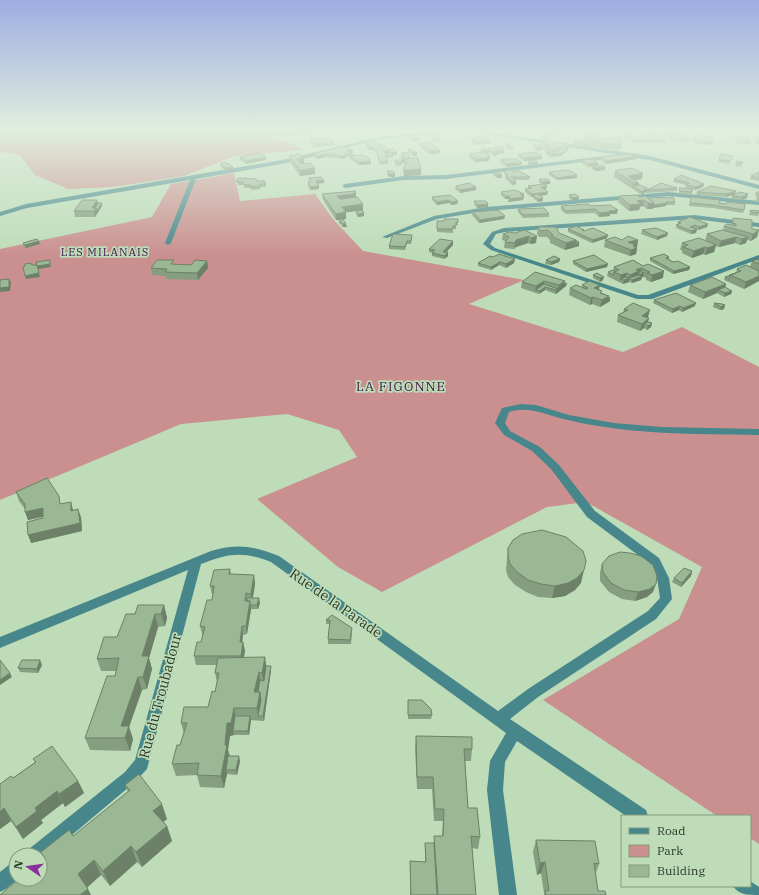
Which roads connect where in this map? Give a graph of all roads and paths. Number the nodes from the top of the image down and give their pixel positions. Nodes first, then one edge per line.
1 (228, 172) edge
2 (490, 172) edge
3 (703, 172) edge
4 (194, 178) junction
5 (345, 186) dead end
6 (759, 187) edge
7 (759, 203) edge
8 (0, 214) edge
9 (759, 225) edge
10 (385, 237) dead end
11 (168, 243) dead end
12 (759, 257) edge
13 (759, 432) edge
14 (196, 562) junction
15 (0, 643) edge
16 (499, 719) junction
17 (515, 731) junction
18 (639, 815) edge
19 (45, 847) edge
20 (8, 877) edge
21 (0, 884) edge
22 (744, 887) edge
23 (508, 895) edge
24 (756, 895) edge

1 - 4 street
2 - 5 street
3 - 6 street
4 - 8 street
4 - 11 street
7 - 10 street
9 - 12 street
13 - 16 street
14 - 15 street, Rue de la Parade
14 - 16 street, Rue de la Parade
14 - 19 street, Rue du Troubadour
16 - 17 street, Rue de la Parade
17 - 18 street, Rue de la Parade
17 - 23 street
20 - 21 street
22 - 24 street

